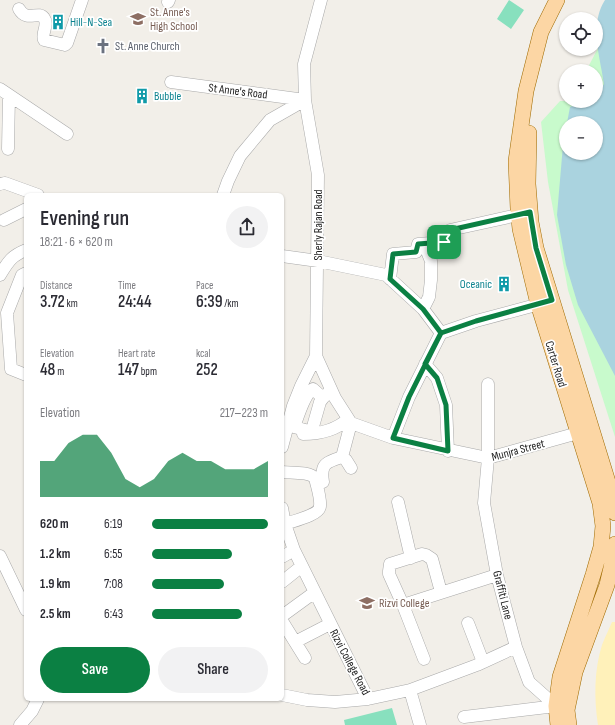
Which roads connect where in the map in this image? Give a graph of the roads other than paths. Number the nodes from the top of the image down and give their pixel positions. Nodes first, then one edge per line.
1 (82, 0) edge
2 (321, 0) edge
3 (557, 0) edge
4 (567, 0) edge
5 (19, 9) dead end
6 (171, 82) dead end
7 (4, 92) edge
8 (304, 100) junction
9 (67, 134) dead end
10 (8, 149) dead end
11 (3, 183) edge
12 (32, 193) edge
13 (224, 193) edge
14 (24, 210) edge
15 (524, 213) junction
16 (4, 220) dead end
17 (424, 244) junction
18 (24, 251) edge
19 (284, 256) edge
20 (5, 257) edge
21 (318, 261) junction
22 (24, 274) edge
23 (0, 275) edge
24 (390, 279) junction
25 (545, 302) junction
26 (423, 309) junction
27 (441, 333) junction
28 (316, 356) junction
29 (425, 364) junction
30 (24, 374) edge
31 (488, 384) dead end
32 (305, 388) junction
33 (325, 404) junction
34 (347, 424) junction
35 (287, 429) edge
36 (585, 430) junction
37 (393, 438) junction
38 (284, 440) edge
39 (448, 451) junction
40 (342, 457) junction
41 (488, 458) junction
42 (351, 468) dead end
43 (284, 472) edge
44 (323, 482) dead end
45 (398, 502) dead end
46 (615, 513) edge
47 (284, 519) edge
48 (285, 524) junction
49 (615, 544) edge
50 (294, 550) junction
51 (0, 556) edge
52 (284, 556) edge
53 (411, 558) junction
54 (302, 566) junction
55 (497, 575) junction
56 (284, 580) edge
57 (315, 592) junction
58 (441, 592) junction
59 (404, 605) junction
60 (24, 606) edge
61 (284, 615) edge
62 (468, 623) dead end
63 (284, 624) edge
64 (330, 624) junction
65 (295, 642) junction
66 (516, 647) junction
67 (305, 658) dead end
68 (424, 659) dead end
69 (483, 662) junction
70 (410, 690) junction
71 (284, 695) edge
72 (368, 699) junction
73 (37, 701) edge
74 (562, 708) junction
75 (464, 718) dead end
76 (20, 725) edge
77 (420, 725) edge
78 (558, 725) edge
79 (569, 725) edge

1 - 5 street
2 - 8 street, Sherly Rajan Road
3 - 15 main road, Carter Road
4 - 15 main road, Carter Road
6 - 8 street, St Anne's Road
7 - 9 street
7 - 10 street
8 - 13 street
8 - 21 street, Sherly Rajan Road
11 - 12 street
14 - 16 street
15 - 17 street
15 - 25 main road, Carter Road
17 - 24 street
17 - 26 street
18 - 20 street
19 - 21 street
20 - 23 street
21 - 24 street
21 - 28 street, Sherly Rajan Road
22 - 30 street
24 - 26 street
25 - 27 street
25 - 36 main road, Carter Road
26 - 27 street
27 - 29 street
28 - 32 street, Sherly Rajan Road
28 - 33 street
29 - 37 street
29 - 39 street
31 - 41 street, Graffiti Lane
32 - 33 street
32 - 35 street, Sherly Rajan Road
33 - 34 street
33 - 34 street
33 - 35 street
34 - 35 street
34 - 37 street, Munjra Street
34 - 40 street
35 - 38 street, Sherly Rajan Road
36 - 41 street, Munjra Street
36 - 46 main road, Carter Road
36 - 74 main road, Carter Road
37 - 39 street, Munjra Street
39 - 41 street, Munjra Street
40 - 42 street
40 - 44 street
41 - 55 street, Graffiti Lane
43 - 48 street
45 - 53 street
47 - 48 street
48 - 50 street
49 - 74 main road, Carter Road
50 - 52 street
50 - 54 street, Rizvi College Road
51 - 60 street
53 - 58 street
53 - 59 street
54 - 56 street
54 - 57 street, Rizvi College Road
55 - 58 street
55 - 66 street, Graffiti Lane
57 - 61 street
57 - 64 street, Rizvi College Road
58 - 59 street
59 - 68 street
62 - 69 street
63 - 65 street
64 - 65 street
64 - 72 street, Rizvi College Road
65 - 67 street
66 - 69 street, Rizvi College Road
66 - 74 street, Graffiti Lane
69 - 70 street, Rizvi College Road
70 - 72 street, Rizvi College Road
70 - 77 street
71 - 72 street
73 - 76 street
74 - 75 street
74 - 78 main road, Carter Road
74 - 79 main road, Carter Road

